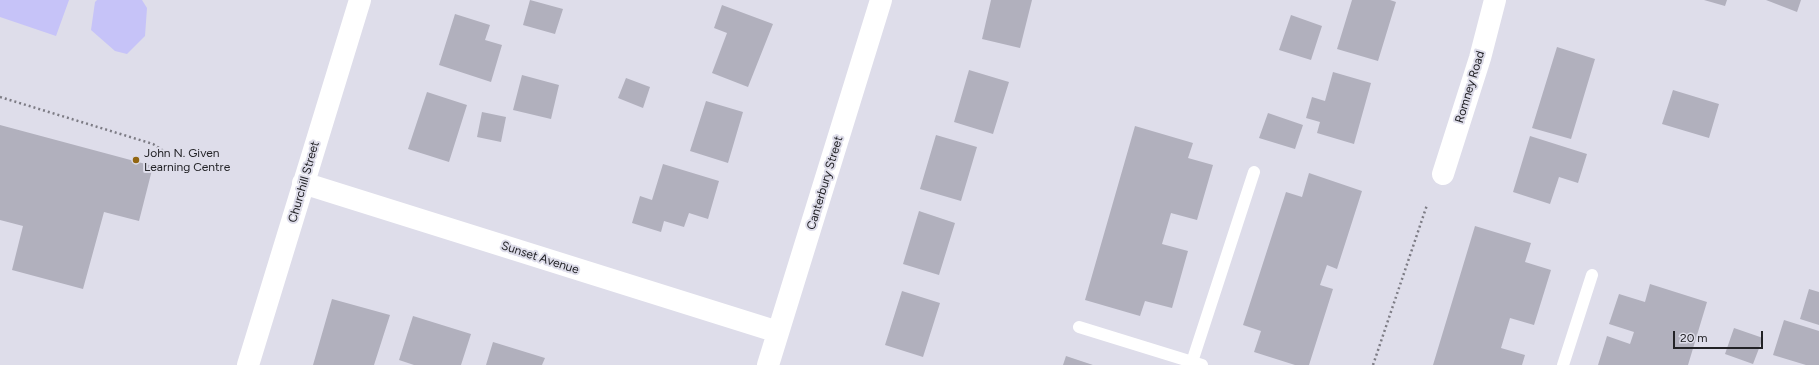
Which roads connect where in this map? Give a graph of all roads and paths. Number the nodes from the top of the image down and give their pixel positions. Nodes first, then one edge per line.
1 (360, 0) edge
2 (882, 0) edge
3 (1496, 0) edge
4 (0, 97) edge
5 (171, 156) dead end
6 (1254, 172) dead end
7 (1443, 174) dead end
8 (303, 183) junction
9 (1427, 205) dead end
10 (1592, 275) dead end
11 (1079, 327) dead end
12 (778, 332) junction
13 (1197, 363) edge
14 (248, 365) edge
15 (768, 365) edge
16 (1373, 365) edge
17 (1563, 365) edge

1 - 8 street, Churchill Street
2 - 12 street, Canterbury Street
3 - 7 street, Romney Road
4 - 5 path
6 - 13 lane
8 - 12 street, Sunset Avenue
8 - 14 street, Churchill Street
9 - 16 path
10 - 17 lane
11 - 13 lane
12 - 15 street, Canterbury Street

